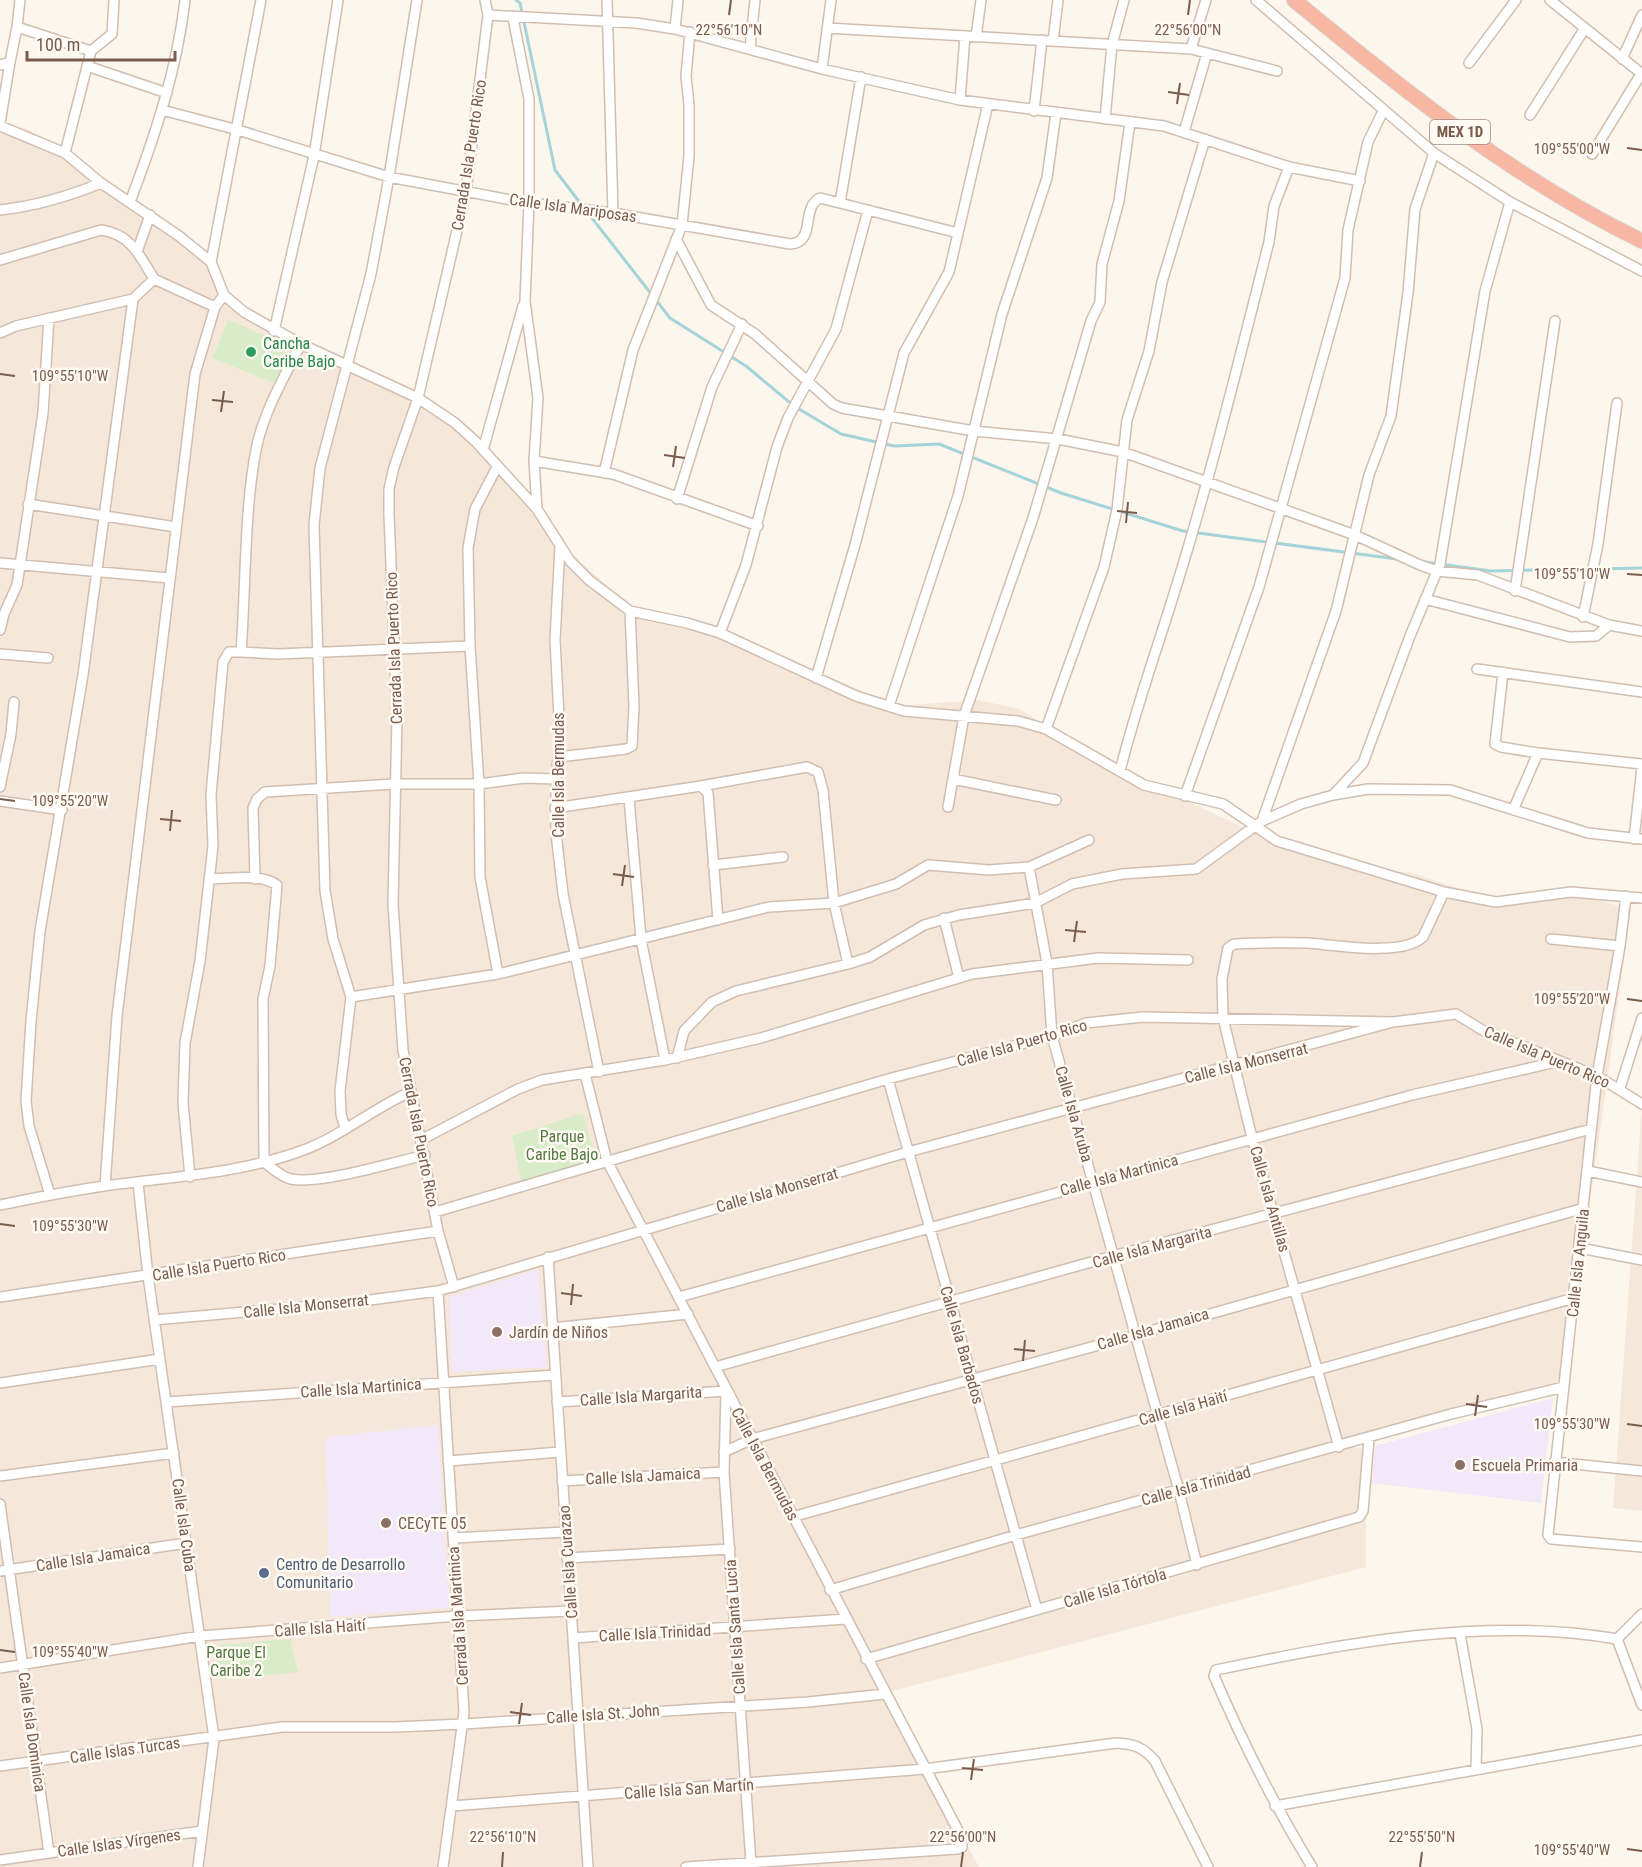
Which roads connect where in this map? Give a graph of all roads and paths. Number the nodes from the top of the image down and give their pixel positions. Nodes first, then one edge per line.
1 (20, 0) edge
2 (114, 0) edge
3 (185, 0) edge
4 (261, 0) edge
5 (338, 0) edge
6 (417, 0) edge
7 (485, 0) edge
8 (607, 0) edge
9 (678, 0) edge
10 (755, 0) edge
11 (831, 0) edge
12 (981, 0) edge
13 (1058, 0) edge
14 (1124, 0) edge
15 (1206, 0) edge
16 (1256, 0) edge
17 (1294, 0) edge
18 (1516, 0) edge
19 (1550, 0) edge
20 (488, 15) junction
21 (1642, 15) edge
22 (513, 18) junction
23 (607, 23) junction
24 (17, 27) junction
25 (827, 27) junction
26 (1585, 28) junction
27 (675, 29) junction
28 (690, 32) junction
29 (965, 36) junction
30 (976, 37) junction
31 (1042, 40) junction
32 (1053, 41) junction
33 (1112, 45) junction
34 (750, 48) junction
35 (1191, 49) junction
36 (91, 51) junction
37 (1207, 53) junction
38 (1622, 59) junction
39 (10, 62) junction
40 (1469, 63) dead end
41 (0, 65) edge
42 (87, 66) junction
43 (822, 69) junction
44 (1277, 71) dead end
45 (1641, 74) edge
46 (861, 77) junction
47 (167, 93) junction
48 (960, 100) junction
49 (988, 104) junction
50 (162, 110) junction
51 (1034, 111) junction
52 (1383, 111) junction
53 (1056, 114) junction
54 (1530, 115) dead end
55 (1105, 119) junction
56 (1130, 122) junction
57 (0, 124) edge
58 (238, 130) junction
59 (1184, 132) junction
60 (1205, 140) junction
61 (65, 153) junction
62 (1434, 153) junction
63 (1592, 154) dead end
64 (314, 156) junction
65 (1290, 167) junction
66 (390, 177) junction
67 (1360, 181) junction
68 (101, 183) junction
69 (466, 192) junction
70 (130, 202) junction
71 (1510, 202) junction
72 (529, 203) junction
73 (840, 203) junction
74 (0, 210) edge
75 (868, 210) junction
76 (613, 213) junction
77 (150, 215) junction
78 (682, 225) junction
79 (958, 233) junction
80 (676, 239) junction
81 (1642, 242) edge
82 (138, 249) junction
83 (0, 260) edge
84 (212, 262) junction
85 (1642, 271) edge
86 (154, 279) junction
87 (224, 295) junction
88 (133, 299) junction
89 (525, 301) junction
90 (215, 307) junction
91 (50, 318) junction
92 (1556, 321) dead end
93 (742, 324) junction
94 (274, 331) junction
95 (0, 333) edge
96 (301, 344) junction
97 (349, 365) junction
98 (806, 381) junction
99 (418, 398) junction
100 (1617, 403) dead end
101 (887, 416) junction
102 (974, 431) junction
103 (1058, 439) junction
104 (483, 450) junction
105 (1123, 452) junction
106 (534, 461) junction
107 (497, 467) junction
108 (604, 473) junction
109 (1208, 480) junction
110 (677, 499) junction
111 (28, 504) junction
112 (1281, 508) junction
113 (537, 509) junction
114 (103, 515) junction
115 (758, 526) junction
116 (176, 527) junction
117 (1355, 535) junction
118 (560, 546) junction
119 (0, 563) edge
120 (20, 565) junction
121 (1437, 571) junction
122 (96, 572) junction
123 (169, 578) junction
124 (1515, 591) junction
125 (1425, 599) junction
126 (630, 611) junction
127 (1583, 616) junction
128 (1609, 625) junction
129 (0, 630) edge
130 (1642, 631) edge
131 (720, 633) junction
132 (470, 646) junction
133 (396, 649) junction
134 (319, 651) junction
135 (241, 652) junction
136 (0, 654) edge
137 (48, 658) dead end
138 (1477, 669) dead end
139 (1503, 672) junction
140 (816, 678) junction
141 (1642, 692) edge
142 (14, 702) dead end
143 (889, 706) junction
144 (964, 716) junction
145 (1046, 729) junction
146 (1538, 753) junction
147 (559, 757) junction
148 (1642, 765) edge
149 (1120, 771) junction
150 (556, 779) junction
151 (953, 779) junction
152 (394, 784) junction
153 (479, 784) junction
154 (701, 786) junction
155 (0, 787) edge
156 (324, 787) junction
157 (1333, 795) junction
158 (1185, 796) junction
159 (629, 798) junction
160 (1056, 800) dead end
161 (0, 801) edge
162 (948, 807) dead end
163 (555, 808) junction
164 (1514, 808) junction
165 (62, 810) junction
166 (1259, 823) junction
167 (1638, 839) edge
168 (1089, 840) dead end
169 (783, 857) dead end
170 (713, 865) junction
171 (1029, 867) junction
172 (209, 879) junction
173 (255, 879) junction
174 (1444, 892) junction
175 (1626, 896) junction
176 (1642, 898) edge
177 (834, 903) junction
178 (1035, 903) junction
179 (944, 918) junction
180 (718, 920) junction
181 (641, 939) junction
182 (1551, 939) dead end
183 (1620, 946) junction
184 (574, 955) junction
185 (1188, 960) dead end
186 (1047, 963) junction
187 (848, 964) junction
188 (498, 974) junction
189 (959, 978) junction
190 (399, 989) junction
191 (351, 997) junction
192 (1223, 1018) junction
193 (1642, 1018) edge
194 (1393, 1022) junction
195 (1052, 1036) junction
196 (677, 1058) junction
197 (665, 1060) junction
198 (1560, 1061) junction
199 (1234, 1065) junction
200 (599, 1072) junction
201 (585, 1074) junction
202 (1597, 1076) junction
203 (888, 1079) junction
204 (1620, 1088) junction
205 (410, 1092) junction
206 (1642, 1104) edge
207 (1072, 1107) junction
208 (345, 1128) junction
209 (1591, 1130) junction
210 (1252, 1138) junction
211 (421, 1140) junction
212 (908, 1152) junction
213 (424, 1155) junction
214 (607, 1161) junction
215 (264, 1162) junction
216 (1588, 1171) junction
217 (190, 1177) junction
218 (1093, 1182) junction
219 (1642, 1182) edge
220 (138, 1184) junction
221 (105, 1186) junction
222 (50, 1196) junction
223 (0, 1204) edge
224 (1584, 1208) junction
225 (435, 1212) junction
226 (1274, 1214) junction
227 (930, 1227) junction
228 (644, 1229) junction
229 (438, 1231) junction
230 (1580, 1248) junction
231 (1113, 1256) junction
232 (548, 1257) junction
233 (1642, 1260) edge
234 (148, 1276) junction
235 (454, 1287) junction
236 (1296, 1289) junction
237 (438, 1291) junction
238 (0, 1297) edge
239 (679, 1297) junction
240 (1574, 1298) junction
241 (950, 1302) junction
242 (688, 1314) junction
243 (154, 1320) junction
244 (552, 1328) junction
245 (1136, 1335) junction
246 (160, 1359) junction
247 (714, 1367) junction
248 (1319, 1370) junction
249 (555, 1375) junction
250 (972, 1378) junction
251 (444, 1381) junction
252 (0, 1383) edge
253 (1564, 1387) junction
254 (726, 1391) junction
255 (557, 1401) junction
256 (167, 1402) junction
257 (1158, 1414) junction
258 (752, 1439) junction
259 (1369, 1439) junction
260 (1339, 1447) junction
261 (560, 1452) junction
262 (724, 1452) junction
263 (174, 1453) junction
264 (995, 1460) junction
265 (448, 1461) junction
266 (1554, 1462) junction
267 (1642, 1471) edge
268 (724, 1472) junction
269 (0, 1476) edge
270 (562, 1481) junction
271 (1179, 1491) junction
272 (0, 1504) edge
273 (792, 1517) junction
274 (566, 1532) junction
275 (1016, 1535) junction
276 (453, 1538) junction
277 (186, 1543) junction
278 (1642, 1547) edge
279 (730, 1549) junction
280 (567, 1558) junction
281 (1197, 1565) junction
282 (5, 1571) edge
283 (830, 1590) junction
284 (1037, 1610) junction
285 (571, 1611) junction
286 (1642, 1614) edge
287 (458, 1616) junction
288 (846, 1619) junction
289 (735, 1629) junction
290 (1460, 1634) junction
291 (200, 1636) junction
292 (573, 1638) junction
293 (1617, 1639) junction
294 (866, 1659) junction
295 (23, 1665) junction
296 (0, 1668) edge
297 (885, 1694) junction
298 (740, 1705) junction
299 (1642, 1705) edge
300 (578, 1716) junction
301 (464, 1724) junction
302 (214, 1738) junction
303 (1642, 1740) edge
304 (36, 1761) junction
305 (0, 1766) edge
306 (925, 1769) junction
307 (1476, 1770) junction
308 (745, 1785) junction
309 (583, 1796) junction
310 (452, 1806) junction
311 (1275, 1806) junction
312 (202, 1832) junction
313 (49, 1853) junction
314 (0, 1860) edge
315 (751, 1863) junction
316 (198, 1867) edge
317 (443, 1867) edge
318 (588, 1867) edge
319 (686, 1867) edge
320 (1208, 1867) edge
321 (1312, 1867) edge

1 - 24 street
2 - 36 street
3 - 47 street
4 - 58 street
5 - 64 street
6 - 66 street
7 - 20 street, Cerrada Isla Puerto Rico
8 - 23 street
9 - 27 street
10 - 34 street
11 - 25 street
12 - 30 street
13 - 32 street
14 - 33 street
15 - 35 street
16 - 52 street
17 - 81 highway, MEX 1D
18 - 40 street
19 - 26 street
20 - 22 street
20 - 69 street, Cerrada Isla Puerto Rico
21 - 38 street
22 - 23 street
22 - 72 street
23 - 27 street
23 - 76 street
24 - 36 street
24 - 39 street
25 - 29 street
25 - 43 street
26 - 38 street
26 - 54 street
27 - 28 street
28 - 34 street
28 - 78 street
29 - 30 street
29 - 48 street
30 - 31 street
31 - 32 street
31 - 51 street
32 - 33 street
33 - 35 street
33 - 55 street
34 - 43 street
35 - 37 street
36 - 42 street
37 - 44 street
37 - 59 street
38 - 45 street
39 - 41 street
39 - 57 street
42 - 47 street
42 - 61 street
43 - 46 street
45 - 63 street
46 - 48 street
46 - 73 street
47 - 50 street
48 - 49 street
49 - 51 street
49 - 79 street
50 - 58 street, Calle Isla Mariposas
50 - 70 street
51 - 53 street
52 - 62 street
52 - 67 street
53 - 55 street
53 - 102 street
55 - 56 street
56 - 59 street
56 - 103 street
57 - 61 street
58 - 64 street, Calle Isla Mariposas
58 - 84 street
59 - 60 street
60 - 65 street
60 - 105 street
61 - 68 street
62 - 71 street
62 - 117 street
64 - 66 street, Calle Isla Mariposas
64 - 94 street
65 - 67 street
65 - 109 street
66 - 69 street, Calle Isla Mariposas
66 - 97 street
67 - 112 street
68 - 70 street
68 - 74 street
69 - 72 street, Calle Isla Mariposas
69 - 99 street, Cerrada Isla Puerto Rico
70 - 77 street
71 - 85 street
71 - 121 street
72 - 76 street, Calle Isla Mariposas
72 - 89 street
73 - 75 street, Calle Isla Mariposas
73 - 78 street, Calle Isla Mariposas
75 - 79 street, Calle Isla Mariposas
75 - 98 street
76 - 78 street, Calle Isla Mariposas
77 - 82 street
77 - 84 street
78 - 80 street
79 - 101 street
80 - 93 street
80 - 108 street
82 - 83 street
82 - 86 street
84 - 87 street
86 - 88 street
86 - 90 street
87 - 90 street
87 - 94 street
88 - 91 street
88 - 114 street
89 - 104 street
89 - 106 street
90 - 116 street
91 - 95 street
91 - 111 street
92 - 124 street
93 - 98 street
93 - 110 street
94 - 96 street
96 - 97 street
96 - 135 street
97 - 99 street
97 - 134 street
98 - 101 street
98 - 115 street
99 - 104 street
99 - 133 street, Cerrada Isla Puerto Rico
100 - 127 street
101 - 102 street
101 - 140 street
102 - 103 street
102 - 143 street
103 - 105 street
103 - 144 street
104 - 107 street
105 - 109 street
105 - 145 street
106 - 108 street
106 - 113 street
107 - 113 street
107 - 132 street
108 - 110 street
109 - 112 street
109 - 149 street
110 - 115 street
111 - 114 street
111 - 120 street
112 - 117 street
112 - 158 street
113 - 118 street
114 - 116 street
114 - 122 street
115 - 131 street
116 - 123 street
117 - 121 street
117 - 166 street
118 - 126 street
118 - 147 street, Calle Isla Bermudas
119 - 120 street
120 - 122 street
120 - 129 street
121 - 124 street
121 - 125 street
122 - 123 street
122 - 165 street
123 - 221 street
124 - 127 street
125 - 128 street
125 - 157 street
126 - 131 street
126 - 147 street
127 - 128 street
128 - 130 street
131 - 140 street
132 - 133 street
132 - 153 street
133 - 134 street
133 - 152 street, Cerrada Isla Puerto Rico
134 - 135 street
134 - 156 street
135 - 172 street
136 - 137 street
138 - 139 street
139 - 141 street
139 - 146 street
140 - 143 street
142 - 155 street
143 - 144 street
144 - 145 street
144 - 151 street
145 - 149 street
146 - 148 street
146 - 164 street
147 - 150 street, Calle Isla Bermudas
148 - 167 street
149 - 158 street
150 - 153 street
150 - 163 street, Calle Isla Bermudas
151 - 160 street
151 - 162 street
152 - 153 street
152 - 156 street
152 - 190 street, Cerrada Isla Puerto Rico
153 - 188 street
154 - 159 street
154 - 170 street
154 - 177 street
156 - 173 street
156 - 191 street
157 - 164 street
157 - 166 street
158 - 166 street
159 - 163 street
159 - 181 street
161 - 165 street
163 - 184 street, Calle Isla Bermudas
164 - 167 street
165 - 222 street
166 - 174 street
166 - 178 street
168 - 171 street
169 - 170 street
170 - 180 street
171 - 177 street
171 - 178 street, Calle Isla Aruba
172 - 173 street
172 - 217 street
173 - 215 street
174 - 175 street
174 - 192 street, Calle Isla Antillas
175 - 176 street
175 - 183 street, Calle Isla Anguila
177 - 180 street
177 - 187 street
178 - 179 street
178 - 186 street, Calle Isla Aruba
179 - 187 street
179 - 189 street
180 - 181 street
181 - 184 street
181 - 197 street
182 - 183 street
183 - 202 street, Calle Isla Anguila
184 - 188 street
184 - 200 street, Calle Isla Bermudas
185 - 186 street
186 - 189 street
186 - 195 street, Calle Isla Aruba
187 - 196 street
188 - 190 street
189 - 196 street
190 - 191 street
190 - 205 street, Cerrada Isla Puerto Rico
191 - 208 street
192 - 194 street, Calle Isla Puerto Rico
192 - 195 street, Calle Isla Puerto Rico
192 - 199 street, Calle Isla Antillas
193 - 204 street
194 - 198 street, Calle Isla Puerto Rico
194 - 199 street, Calle Isla Monserrat
195 - 203 street, Calle Isla Puerto Rico
195 - 207 street, Calle Isla Aruba
196 - 197 street
197 - 200 street
198 - 202 street, Calle Isla Puerto Rico
198 - 210 street, Calle Isla Martinica
199 - 207 street, Calle Isla Monserrat
199 - 210 street, Calle Isla Antillas
200 - 201 street
201 - 211 street
201 - 214 street, Calle Isla Bermudas
202 - 204 street, Calle Isla Puerto Rico
202 - 209 street, Calle Isla Anguila
203 - 212 street, Calle Isla Barbados
203 - 214 street, Calle Isla Puerto Rico
204 - 206 street, Calle Isla Puerto Rico
205 - 208 street
205 - 211 street, Cerrada Isla Puerto Rico
207 - 212 street, Calle Isla Monserrat
207 - 218 street, Calle Isla Aruba
208 - 215 street
209 - 216 street, Calle Isla Anguila
209 - 226 street, Calle Isla Margarita
210 - 218 street, Calle Isla Martinica
210 - 226 street, Calle Isla Antillas
211 - 213 street, Cerrada Isla Puerto Rico
212 - 227 street, Calle Isla Barbados
212 - 228 street, Calle Isla Monserrat
213 - 215 street
213 - 225 street, Cerrada Isla Puerto Rico
214 - 225 street, Calle Isla Puerto Rico
214 - 228 street, Calle Isla Bermudas
215 - 217 street
216 - 219 street
216 - 224 street, Calle Isla Anguila
217 - 220 street
218 - 227 street, Calle Isla Martinica
218 - 231 street, Calle Isla Aruba
220 - 221 street
220 - 234 street, Calle Isla Cuba
221 - 222 street
222 - 223 street
224 - 230 street, Calle Isla Anguila
224 - 236 street, Calle Isla Jamaica
225 - 229 street, Cerrada Isla Puerto Rico
226 - 231 street, Calle Isla Margarita
226 - 236 street, Calle Isla Antillas
227 - 239 street, Calle Isla Martinica
227 - 241 street, Calle Isla Barbados
228 - 232 street, Calle Isla Monserrat
228 - 239 street, Calle Isla Bermudas
229 - 234 street, Calle Isla Puerto Rico
229 - 235 street, Cerrada Isla Puerto Rico
230 - 233 street
230 - 240 street, Calle Isla Anguila
231 - 241 street, Calle Isla Margarita
231 - 245 street, Calle Isla Aruba
232 - 235 street, Calle Isla Monserrat
232 - 244 street, Calle Isla Curazao
234 - 238 street, Calle Isla Puerto Rico
234 - 243 street, Calle Isla Cuba
235 - 237 street, Calle Isla Monserrat
236 - 245 street, Calle Isla Jamaica
236 - 248 street, Calle Isla Antillas
237 - 243 street, Calle Isla Monserrat
237 - 251 street, Cerrada Isla Martinica
239 - 242 street, Calle Isla Bermudas
240 - 248 street, Calle Isla Haití
240 - 253 street, Calle Isla Anguila
241 - 247 street, Calle Isla Margarita
241 - 250 street, Calle Isla Barbados
242 - 244 street
242 - 247 street, Calle Isla Bermudas
243 - 246 street, Calle Isla Cuba
244 - 249 street, Calle Isla Curazao
245 - 250 street, Calle Isla Jamaica
245 - 257 street, Calle Isla Aruba
246 - 252 street
246 - 256 street, Calle Isla Cuba
247 - 254 street, Calle Isla Bermudas
248 - 257 street, Calle Isla Haití
248 - 260 street, Calle Isla Antillas
249 - 251 street, Calle Isla Martinica
249 - 255 street, Calle Isla Curazao
250 - 258 street, Calle Isla Jamaica
250 - 264 street, Calle Isla Barbados
251 - 256 street, Calle Isla Martinica
251 - 265 street, Cerrada Isla Martinica
253 - 259 street, Calle Isla Trinidad
253 - 266 street, Calle Isla Anguila
254 - 255 street, Calle Isla Margarita
254 - 258 street, Calle Isla Bermudas
254 - 262 street, Calle Isla Santa Lucía
255 - 261 street, Calle Isla Curazao
256 - 263 street, Calle Isla Cuba
257 - 264 street, Calle Isla Haití
257 - 271 street, Calle Isla Aruba
258 - 262 street, Calle Isla Jamaica
258 - 273 street, Calle Isla Bermudas
259 - 260 street, Calle Isla Trinidad
259 - 281 street, Calle Isla Tórtola
260 - 271 street, Calle Isla Trinidad
261 - 265 street
261 - 270 street, Calle Isla Curazao
262 - 268 street, Calle Isla Santa Lucía
263 - 269 street
263 - 277 street, Calle Isla Cuba
264 - 273 street, Calle Isla Haití
264 - 275 street, Calle Isla Barbados
265 - 276 street, Cerrada Isla Martinica
266 - 267 street
266 - 278 street, Calle Isla Anguila
268 - 270 street, Calle Isla Jamaica
268 - 279 street, Calle Isla Santa Lucía
270 - 274 street, Calle Isla Curazao
271 - 275 street, Calle Isla Trinidad
271 - 281 street, Calle Isla Aruba
272 - 282 street, Calle Isla Dominica
273 - 283 street, Calle Isla Bermudas
274 - 276 street
274 - 280 street, Calle Isla Curazao
275 - 283 street, Calle Isla Trinidad
275 - 284 street, Calle Isla Barbados
276 - 287 street, Cerrada Isla Martinica
277 - 282 street, Calle Isla Jamaica
277 - 291 street, Calle Isla Cuba
279 - 280 street
279 - 289 street, Calle Isla Santa Lucía
280 - 285 street, Calle Isla Curazao
281 - 284 street, Calle Isla Tórtola
282 - 295 street, Calle Isla Dominica
283 - 288 street, Calle Isla Bermudas
284 - 294 street, Calle Isla Tórtola
285 - 287 street, Calle Isla Haití
285 - 292 street, Calle Isla Curazao
286 - 293 street
287 - 291 street, Calle Isla Haití
287 - 301 street, Cerrada Isla Martinica
288 - 289 street, Calle Isla Trinidad
288 - 294 street, Calle Isla Bermudas
289 - 292 street, Calle Isla Trinidad
289 - 298 street, Calle Isla Santa Lucía
290 - 293 street
290 - 307 street
290 - 311 street
291 - 295 street, Calle Isla Haití
291 - 302 street, Calle Isla Cuba
292 - 300 street, Calle Isla Curazao
293 - 299 street
294 - 297 street, Calle Isla Bermudas
295 - 296 street, Calle Isla Haití
295 - 304 street, Calle Isla Dominica
297 - 298 street, Calle Isla St. John
297 - 306 street, Calle Isla Bermudas
298 - 300 street, Calle Isla St. John
298 - 308 street, Calle Isla Santa Lucía
300 - 301 street, Calle Isla St. John
300 - 309 street, Calle Isla Curazao
301 - 302 street, Calle Isla St. John
301 - 310 street, Cerrada Isla Martinica
302 - 304 street, Calle Islas Turcas
302 - 312 street, Calle Isla Cuba
303 - 307 street
304 - 305 street, Calle Islas Turcas
304 - 313 street, Calle Isla Dominica
306 - 308 street, Calle Isla San Martín
306 - 315 street, Calle Isla Bermudas
306 - 320 street, Calle Isla San Martín
307 - 311 street
308 - 309 street, Calle Isla San Martín
308 - 315 street, Calle Isla Santa Lucía
309 - 310 street, Calle Isla San Martín
309 - 318 street, Calle Isla Curazao
310 - 317 street, Cerrada Isla Martinica
311 - 321 street
312 - 313 street, Calle Islas Vírgenes
312 - 316 street, Calle Isla Cuba
313 - 314 street, Calle Islas Vírgenes
315 - 319 street

